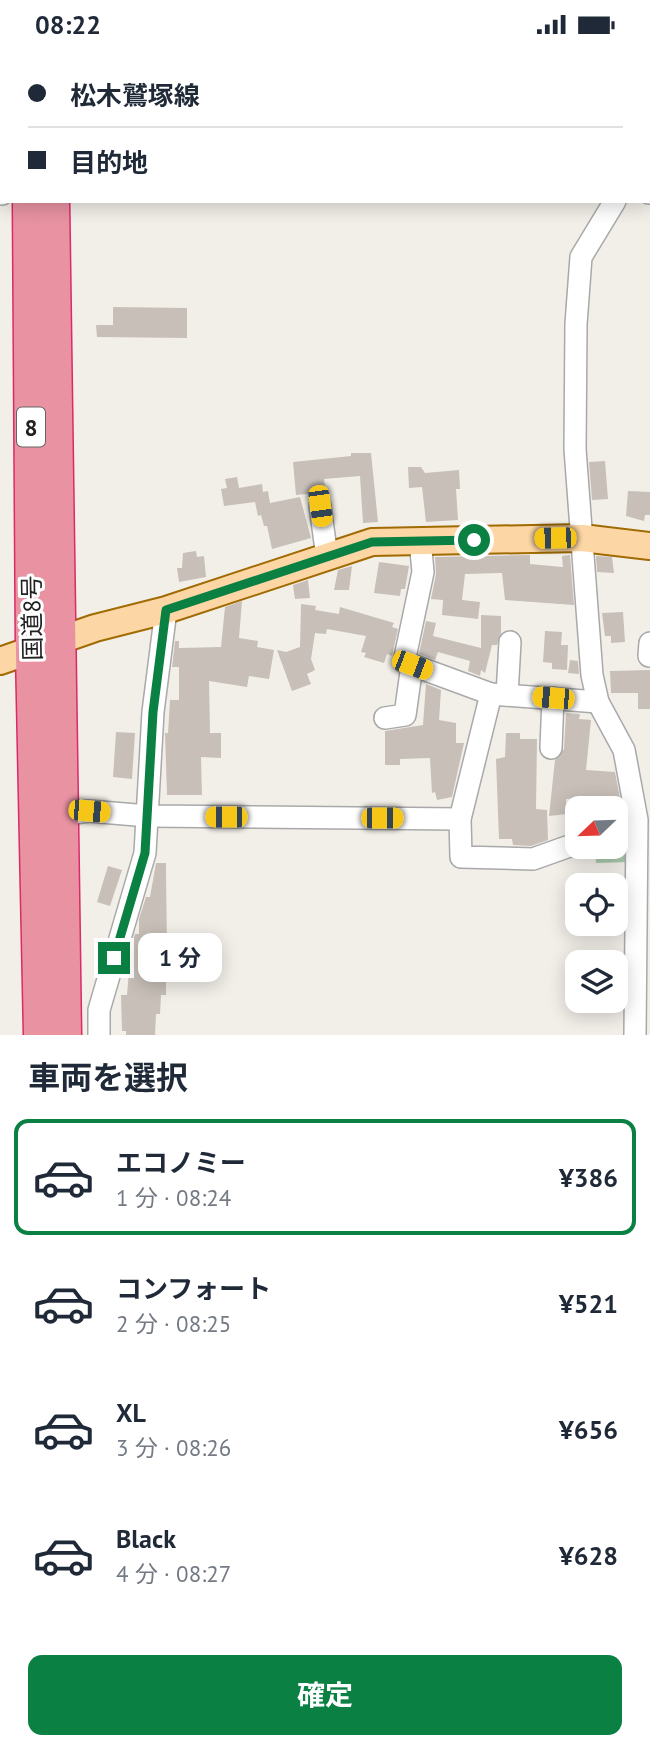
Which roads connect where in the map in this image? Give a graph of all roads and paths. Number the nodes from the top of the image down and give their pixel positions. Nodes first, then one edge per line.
1 (29, 203) edge
2 (53, 203) edge
3 (614, 203) edge
4 (320, 506) dead end
5 (582, 538) junction
6 (420, 540) junction
7 (650, 546) edge
8 (327, 557) junction
9 (166, 610) junction
10 (510, 642) dead end
11 (650, 643) edge
12 (45, 647) junction
13 (649, 656) edge
14 (0, 661) edge
15 (412, 665) junction
16 (499, 694) junction
17 (553, 698) junction
18 (598, 702) junction
19 (385, 718) dead end
20 (551, 748) dead end
21 (60, 815) junction
22 (148, 816) junction
23 (460, 819) junction
24 (643, 820) edge
25 (565, 848) edge
26 (46, 1030) edge
27 (99, 1035) edge
28 (635, 1035) edge

1 - 12 highway, 国道8号 / 8
2 - 12 highway, 国道8号 / 8
3 - 5 street
4 - 8 street
5 - 6 main road
5 - 7 main road
5 - 18 street
6 - 8 main road
6 - 15 street
8 - 9 main road
9 - 12 main road
9 - 22 street
10 - 16 street
11 - 13 street
12 - 14 main road
12 - 21 highway, 国道8号 / 8
12 - 26 highway, 国道8号 / 8
15 - 16 street
15 - 19 street
16 - 17 street
16 - 23 street
17 - 18 street
17 - 20 street
18 - 24 street
21 - 22 street
21 - 26 highway, 国道8号 / 8
22 - 23 street
22 - 27 street
23 - 25 street
24 - 28 street

